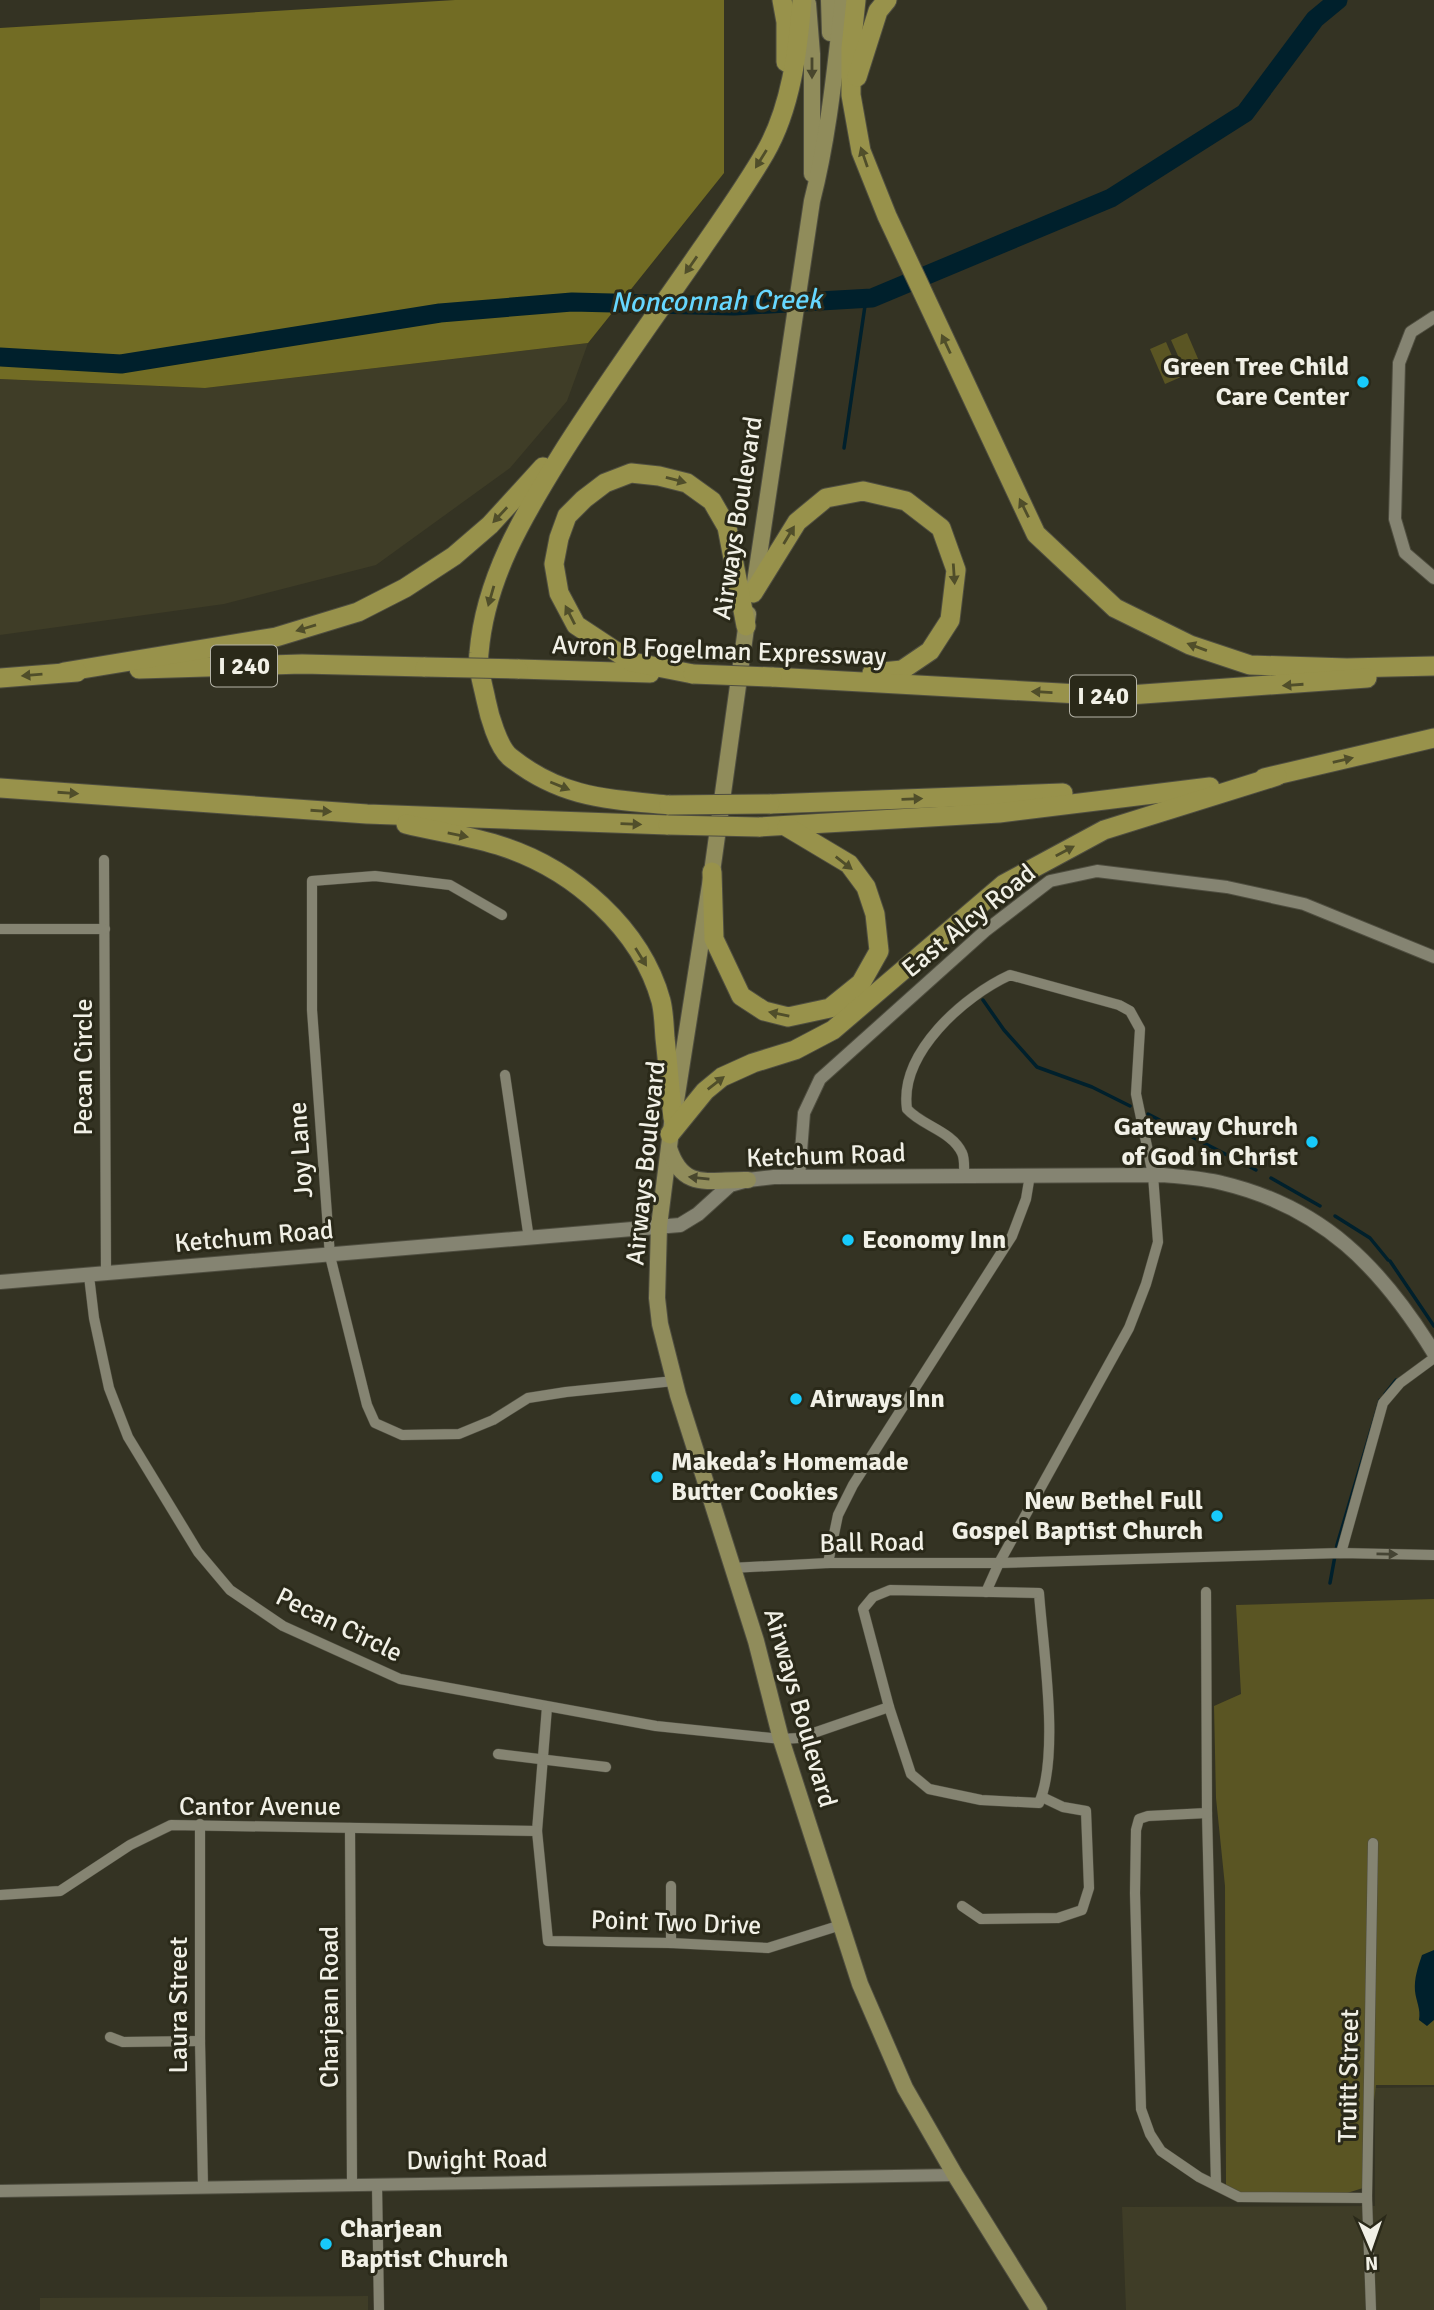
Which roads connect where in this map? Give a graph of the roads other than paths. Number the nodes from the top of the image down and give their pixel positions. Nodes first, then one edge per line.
1 (782, 0) edge
2 (802, 0) edge
3 (808, 0) edge
4 (829, 0) edge
5 (843, 0) edge
6 (856, 0) edge
7 (887, 0) edge
8 (851, 95) junction
9 (785, 105) junction
10 (830, 116) junction
11 (812, 201) junction
12 (1434, 317) edge
13 (583, 421) junction
14 (1434, 578) edge
15 (753, 593) junction
16 (746, 626) junction
17 (1434, 668) edge
18 (64, 672) junction
19 (693, 674) junction
20 (0, 678) edge
21 (812, 679) junction
22 (1434, 738) edge
23 (1277, 776) junction
24 (0, 788) edge
25 (1145, 794) junction
26 (367, 814) junction
27 (787, 827) junction
28 (104, 860) dead end
29 (712, 873) junction
30 (502, 915) dead end
31 (0, 929) edge
32 (105, 929) junction
33 (1434, 957) edge
34 (505, 1075) dead end
35 (670, 1132) junction
36 (1030, 1175) junction
37 (1153, 1175) junction
38 (964, 1176) junction
39 (799, 1177) junction
40 (748, 1180) junction
41 (659, 1226) junction
42 (529, 1239) junction
43 (330, 1256) junction
44 (106, 1274) junction
45 (89, 1276) junction
46 (0, 1282) edge
47 (1434, 1355) edge
48 (674, 1381) junction
49 (1335, 1553) junction
50 (1434, 1555) edge
51 (828, 1563) junction
52 (999, 1563) junction
53 (731, 1568) junction
54 (986, 1592) junction
55 (1206, 1592) dead end
56 (547, 1707) junction
57 (889, 1707) junction
58 (780, 1738) junction
59 (498, 1754) dead end
60 (542, 1758) junction
61 (606, 1767) dead end
62 (1042, 1797) junction
63 (1207, 1813) junction
64 (200, 1824) junction
65 (350, 1828) junction
66 (537, 1832) junction
67 (1373, 1843) dead end
68 (671, 1886) dead end
69 (0, 1895) edge
70 (962, 1906) dead end
71 (841, 1925) junction
72 (671, 1942) junction
73 (110, 2037) dead end
74 (200, 2041) junction
75 (955, 2175) junction
76 (377, 2184) junction
77 (1216, 2184) junction
78 (352, 2185) junction
79 (203, 2187) junction
80 (0, 2191) edge
81 (1367, 2198) junction
82 (379, 2310) edge
83 (1039, 2310) edge
84 (1371, 2310) edge

1 - 9 highway
2 - 9 highway
3 -> 11 main road
4 - 10 main road
5 - 10 main road, Airways Boulevard
6 - 8 highway
7 - 8 highway
17 -> 8 highway
9 -> 13 highway
10 - 11 main road, Airways Boulevard
11 - 15 main road, Airways Boulevard
12 - 14 street
13 -> 18 highway
13 -> 25 highway, bridge
15 - 16 main road, Airways Boulevard
15 -> 21 highway
19 -> 16 highway
16 - 29 main road, Airways Boulevard
17 -> 21 highway, Avron B Fogelman Expressway / I 240
18 - 19 highway, Avron B Fogelman Expressway / I 240, bridge
18 -> 20 highway, Avron B Fogelman Expressway / I 240
19 - 21 highway, Avron B Fogelman Expressway / I 240, bridge
23 -> 22 highway
23 - 25 highway
35 -> 23 highway
24 -> 26 highway
25 - 27 highway
26 -> 27 highway, bridge
26 -> 35 highway
27 -> 29 highway
28 - 32 street, Pecan Circle
29 - 35 main road, Airways Boulevard
30 - 43 street, Joy Lane
31 - 32 street
32 - 44 street, Pecan Circle
33 - 39 street, East Alcy Road
34 - 42 street
40 -> 35 main road
35 - 41 main road, Airways Boulevard
36 - 37 main road, Ketchum Road
36 - 38 main road, Ketchum Road
36 - 51 street
37 - 38 street
37 - 47 main road, Ketchum Road
37 - 52 street
38 - 39 main road, Ketchum Road
39 - 40 main road, Ketchum Road
40 - 41 main road, Ketchum Road
41 - 42 main road, Ketchum Road
41 - 48 main road, Airways Boulevard
42 - 43 main road, Ketchum Road
43 - 44 main road, Ketchum Road
43 - 48 street, Joy Lane
44 - 45 main road, Ketchum Road
45 - 46 main road, Ketchum Road
45 - 56 street, Pecan Circle
47 - 49 street
48 - 53 main road, Airways Boulevard
49 -> 50 street, Ball Road
49 - 52 street, Ball Road
51 - 52 street, Ball Road
51 - 53 street, Ball Road
52 - 54 street
53 - 58 main road, Airways Boulevard
54 - 57 street
54 - 62 street
55 - 63 street
56 - 58 street, Pecan Circle
56 - 60 street
57 - 58 street, Pecan Circle
57 - 62 street
58 - 71 main road, Airways Boulevard
59 - 60 street
60 - 61 street
60 - 66 street
62 - 70 street
63 - 77 street
63 - 77 street
64 - 65 street, Cantor Avenue
64 - 69 street, Cantor Avenue
64 - 74 street, Laura Street
65 - 66 street, Cantor Avenue
65 - 78 street, Charjean Road
66 - 72 street, Point Two Drive
67 - 81 street, Truitt Street
68 - 72 street
71 - 72 street, Point Two Drive
71 - 75 main road, Airways Boulevard
73 - 74 street
74 - 79 street, Laura Street
75 - 76 street, Dwight Road
75 - 83 main road, Airways Boulevard
76 - 78 street, Dwight Road
76 - 82 street
77 - 81 street
78 - 79 street, Dwight Road
79 - 80 street, Dwight Road
81 - 84 street, Truitt Street

